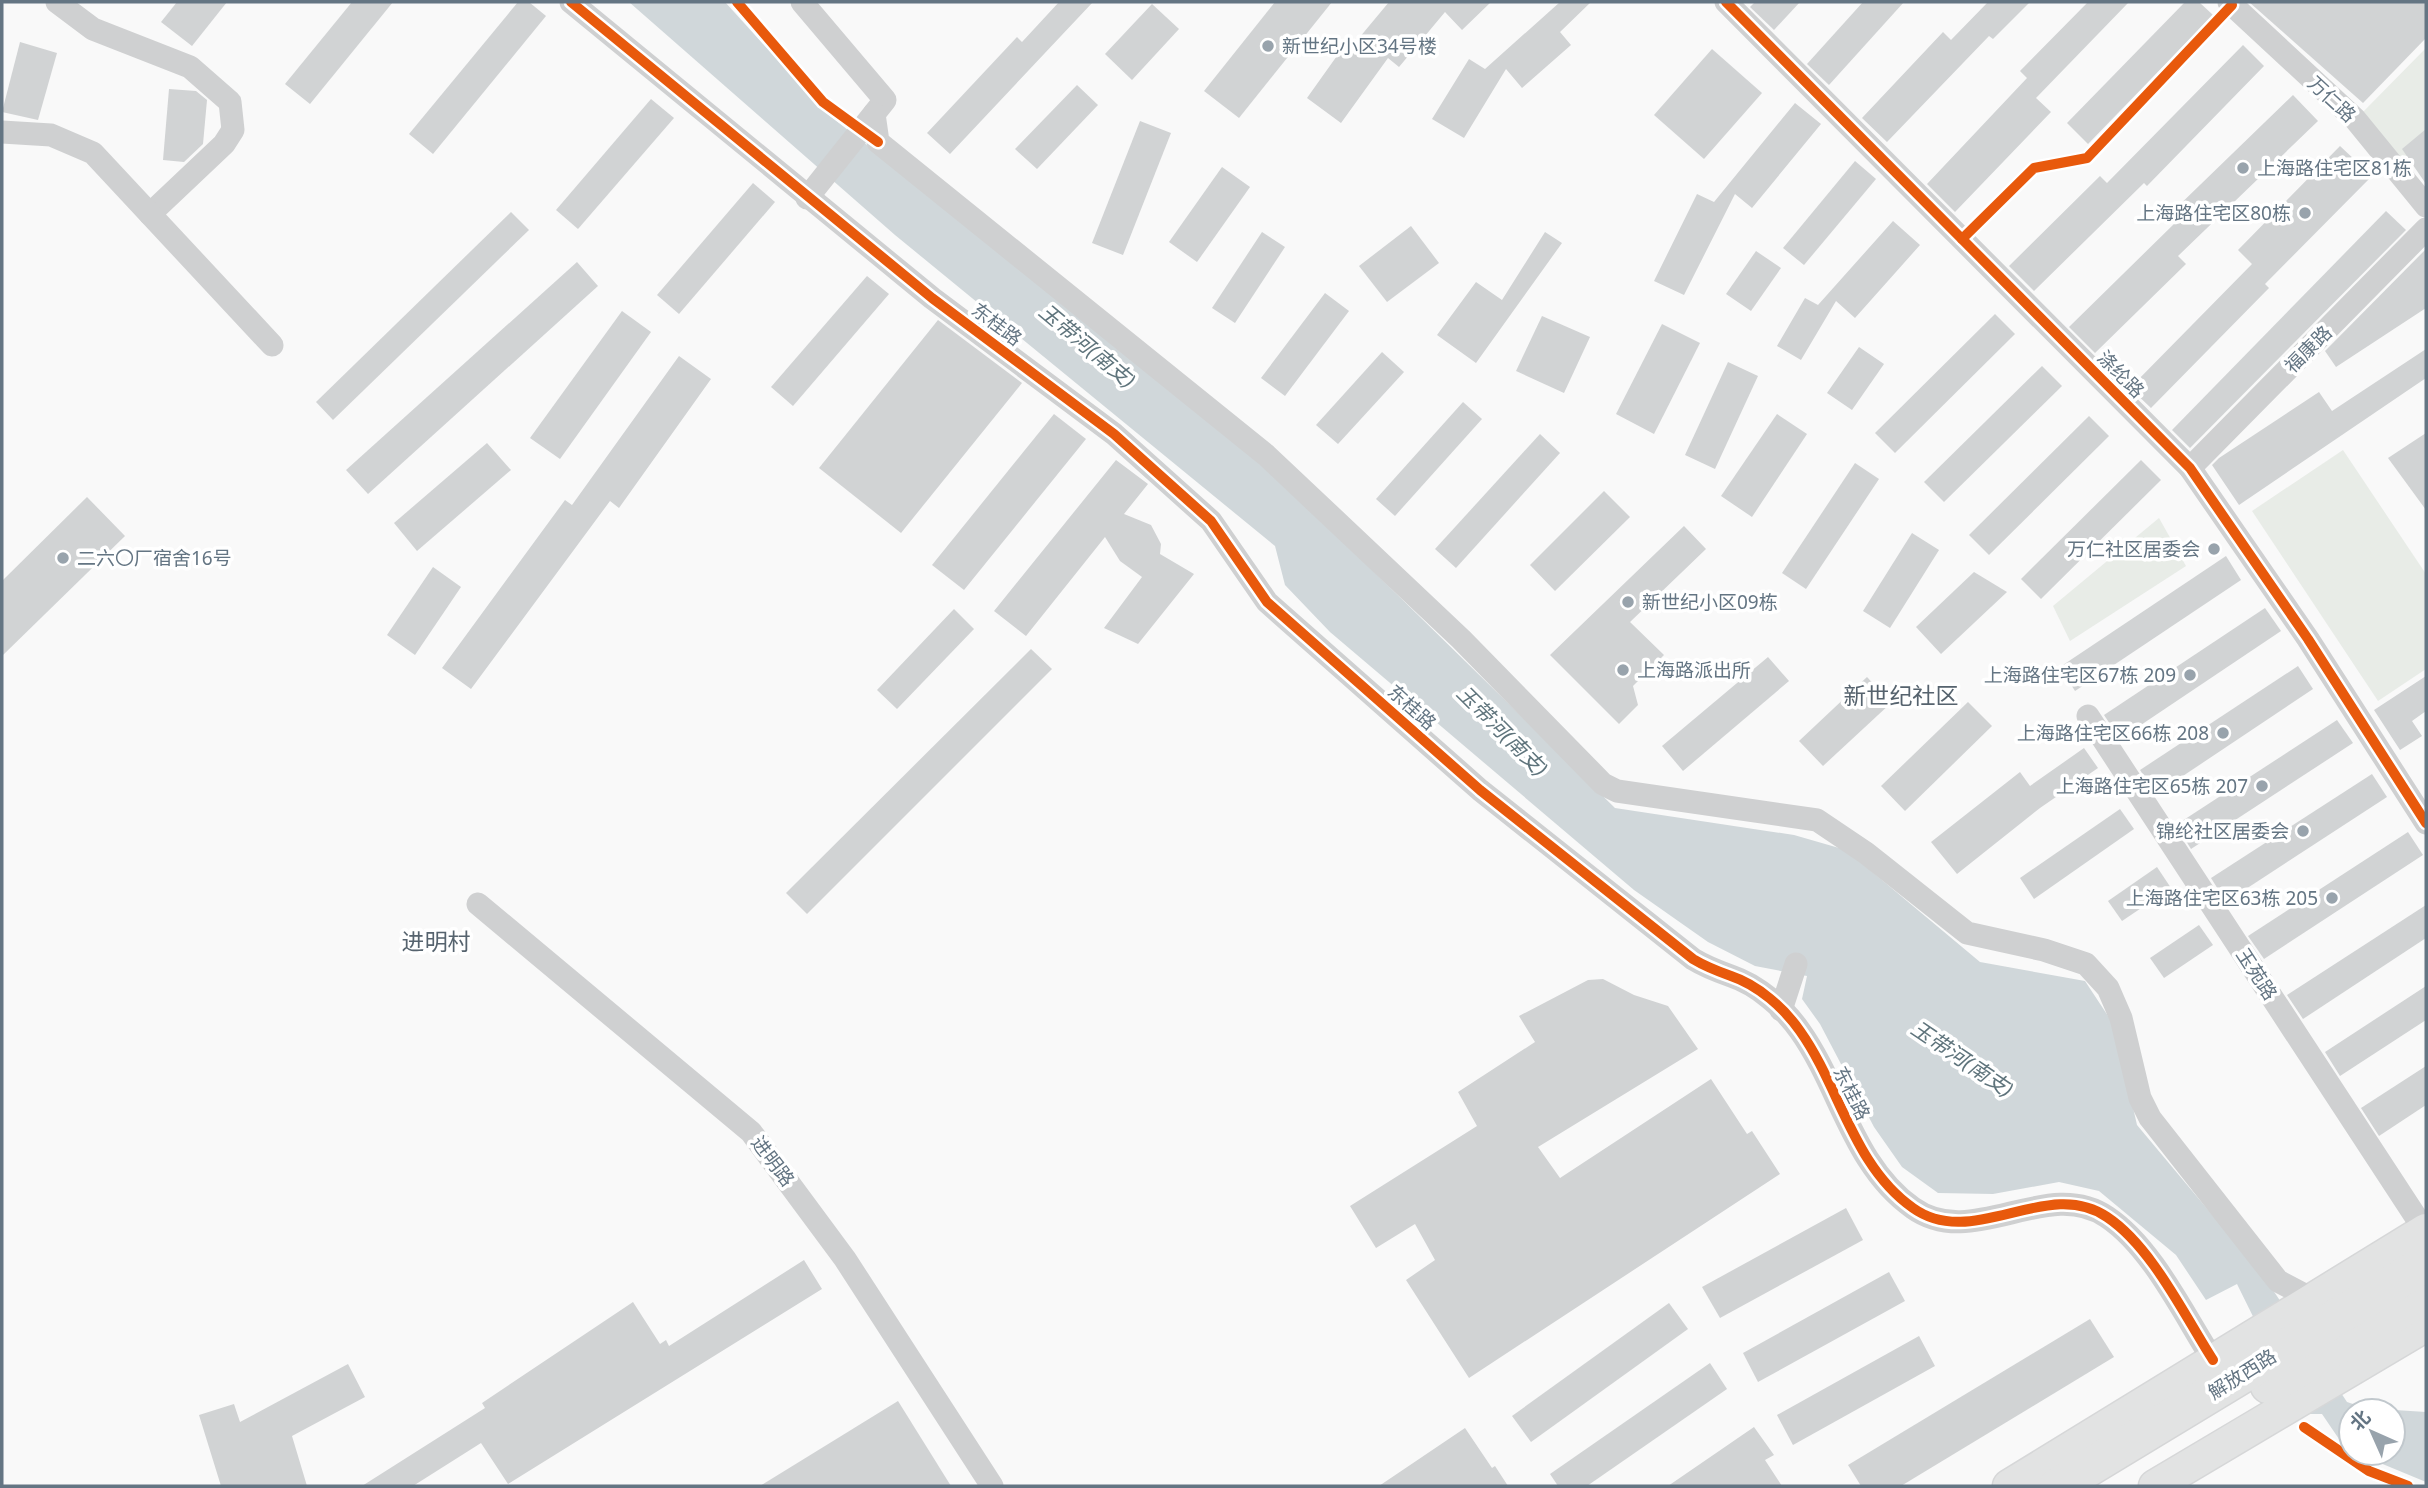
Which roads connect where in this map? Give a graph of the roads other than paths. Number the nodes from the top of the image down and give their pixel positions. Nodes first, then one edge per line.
1 (57, 2) edge
2 (571, 2) edge
3 (802, 2) edge
4 (1726, 2) edge
5 (2229, 2) edge
6 (874, 114) junction
7 (2, 132) edge
8 (811, 192) junction
9 (2426, 206) edge
10 (150, 214) junction
11 (2426, 229) edge
12 (272, 345) dead end
13 (2190, 468) junction
14 (2088, 716) dead end
15 (2424, 813) edge
16 (478, 904) dead end
17 (1797, 964) dead end
18 (1781, 1010) junction
19 (2426, 1241) edge
20 (2426, 1294) edge
21 (2370, 1320) edge
22 (2245, 1377) junction
23 (992, 1486) edge
24 (2009, 1486) edge
25 (2058, 1486) edge
26 (2102, 1486) edge
27 (2155, 1486) edge

1 - 10 street
2 - 8 street, 东桂路
3 - 6 street
4 - 13 street, 涤纶路
5 - 9 street, 万仁路
6 - 8 street
6 - 21 street
7 - 10 street
8 - 18 street, 东桂路
10 - 12 street
11 - 13 street, 福康路
13 - 15 street, 涤纶路
14 - 19 street, 玉苑路
16 - 23 street, 进明路
17 - 18 street
18 - 22 street, 东桂路
19 - 21 main road, 解放西路
20 - 21 main road, 解放西路
21 - 22 main road, 解放西路
21 - 22 main road
22 - 24 main road
22 - 25 main road, 解放西路
22 - 26 main road, 解放西路
22 - 27 main road

